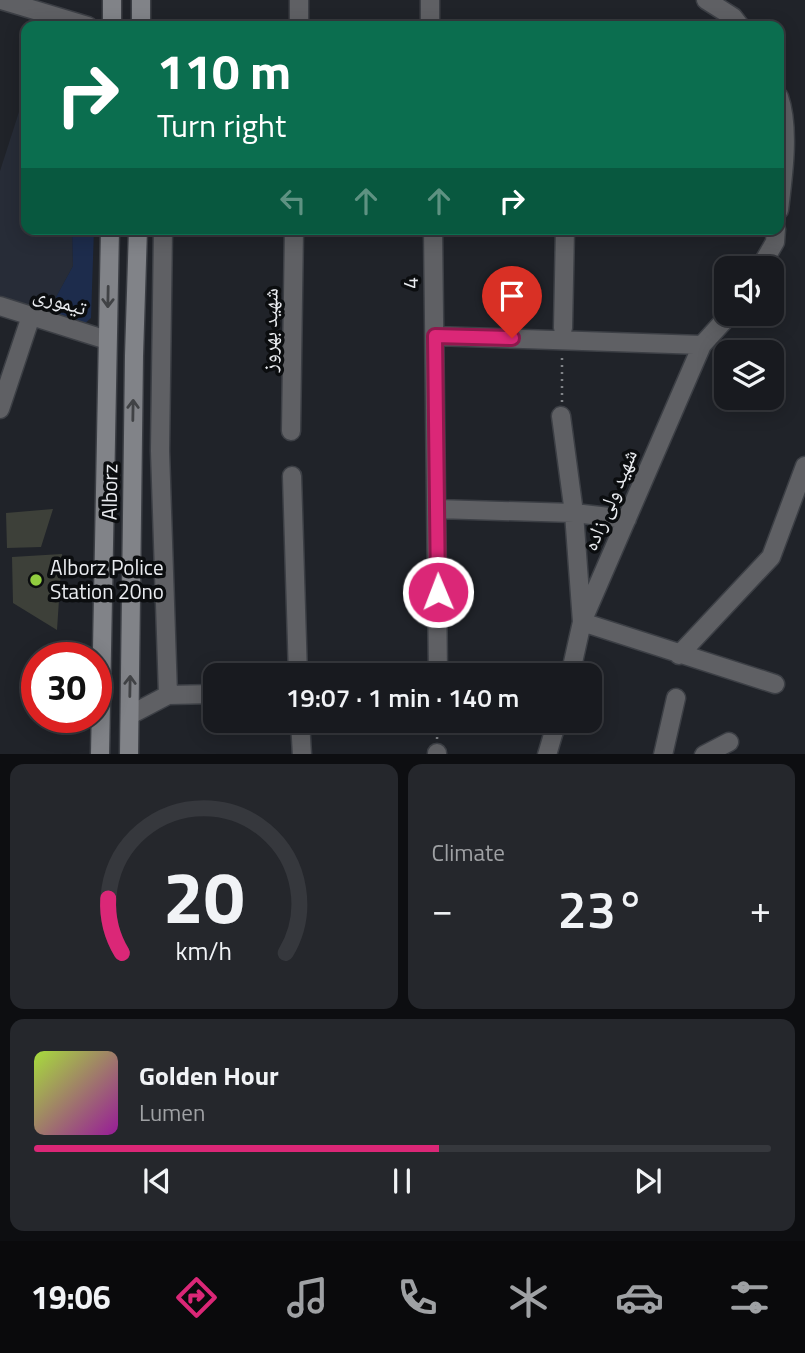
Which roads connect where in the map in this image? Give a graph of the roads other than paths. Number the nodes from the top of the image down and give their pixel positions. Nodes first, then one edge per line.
1 (1, 0) edge
2 (112, 0) edge
3 (141, 0) edge
4 (299, 0) edge
5 (430, 0) edge
6 (706, 0) edge
7 (71, 21) edge
8 (112, 21) edge
9 (141, 21) edge
10 (299, 21) edge
11 (430, 21) edge
12 (736, 21) edge
13 (110, 235) edge
14 (138, 235) edge
15 (163, 235) edge
16 (294, 235) edge
17 (433, 235) edge
18 (565, 235) edge
19 (776, 235) edge
20 (767, 256) edge
21 (0, 306) edge
22 (31, 316) junction
23 (719, 326) edge
24 (563, 334) junction
25 (435, 336) junction
26 (107, 340) junction
27 (702, 345) junction
28 (0, 409) edge
29 (561, 416) road end
30 (291, 431) dead end
31 (133, 450) junction
32 (160, 451) junction
33 (805, 466) edge
34 (292, 476) dead end
35 (437, 509) junction
36 (574, 513) junction
37 (626, 519) junction
38 (582, 622) junction
39 (679, 654) junction
40 (298, 663) edge
41 (438, 663) edge
42 (573, 663) edge
43 (775, 684) dead end
44 (203, 694) edge
45 (168, 695) junction
46 (676, 698) dead end
47 (130, 715) junction
48 (301, 733) edge
49 (554, 733) edge
50 (729, 742) dead end
51 (100, 754) edge
52 (129, 754) edge
53 (302, 754) edge
54 (547, 754) edge
55 (663, 754) edge
56 (704, 754) edge

1 - 7 street
2 - 8 main road
3 - 9 main road
4 - 10 street
5 - 11 street
6 - 12 street
13 -> 26 main road, Alborz
31 -> 14 main road, Alborz
15 - 32 street
16 - 30 street, شهید بهروز
17 - 25 street, 4
18 - 24 street
19 - 20 street
21 - 22 street, تیموری
22 - 26 street, تیموری
22 - 28 street
23 - 27 street, شهید ولی زاده
24 - 25 street
24 - 27 street
25 - 35 street, 4
26 - 51 main road, Alborz
27 - 37 street, شهید ولی زاده
29 - 36 street
31 - 32 street
47 -> 31 main road, Alborz
32 - 45 street
33 - 39 street
34 - 40 street
35 - 36 street
35 - 41 street, 4
36 - 37 street
36 - 38 street
37 - 38 street, شهید ولی زاده
38 - 39 street
38 - 42 street, شهید ولی زاده
39 - 43 street
44 - 45 street
45 - 47 street
46 - 55 street
47 - 52 main road, Alborz
48 - 53 street
49 - 54 street
50 - 56 street

